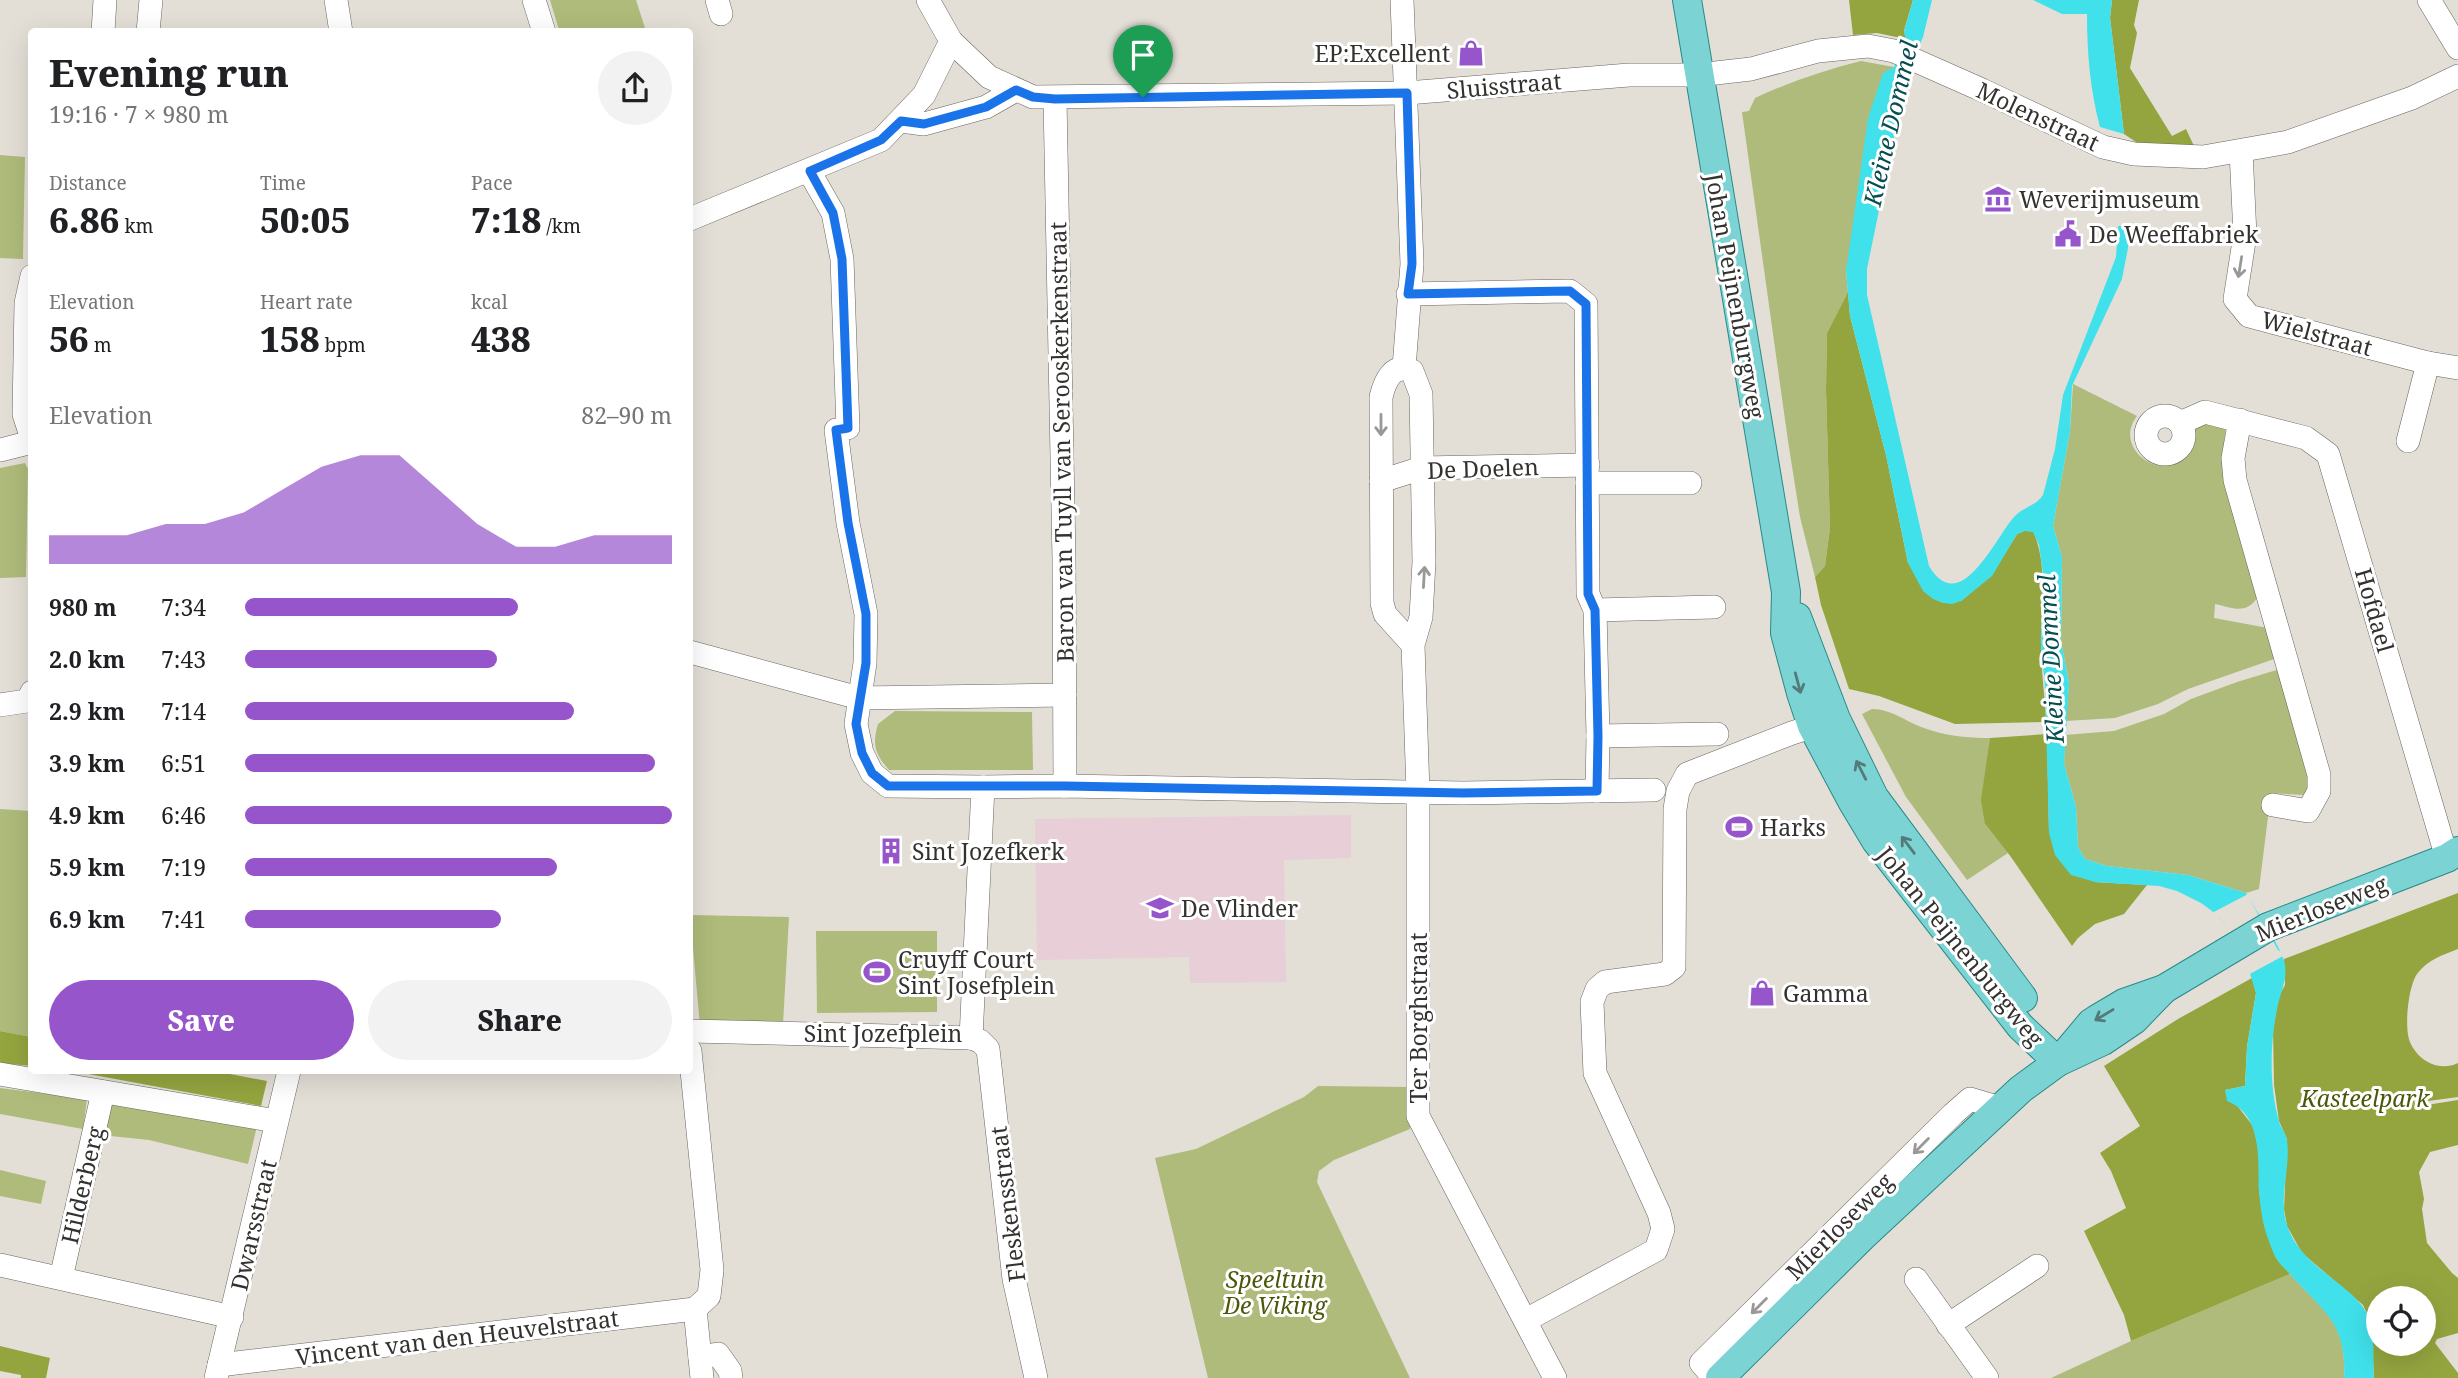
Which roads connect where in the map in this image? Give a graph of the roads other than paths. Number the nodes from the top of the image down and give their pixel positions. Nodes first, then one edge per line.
1 (104, 0) edge
2 (151, 0) edge
3 (336, 0) edge
4 (534, 0) edge
5 (928, 0) edge
6 (1402, 0) edge
7 (1687, 0) edge
8 (2429, 0) edge
9 (103, 28) edge
10 (148, 28) edge
11 (340, 28) edge
12 (543, 28) edge
13 (951, 41) junction
14 (2458, 48) edge
15 (1698, 75) junction
16 (2458, 76) edge
17 (1016, 90) junction
18 (1407, 93) junction
19 (1055, 99) junction
20 (901, 121) junction
21 (2241, 151) junction
22 (810, 171) junction
23 (693, 218) edge
24 (28, 294) edge
25 (1408, 294) junction
26 (2428, 363) junction
27 (1404, 368) junction
28 (2458, 368) edge
29 (2240, 420) junction
30 (2180, 422) dead end
31 (28, 428) edge
32 (2407, 441) dead end
33 (28, 442) edge
34 (0, 450) edge
35 (1422, 468) junction
36 (1588, 474) junction
37 (1381, 481) junction
38 (1690, 483) dead end
39 (1714, 607) dead end
40 (1595, 610) junction
41 (1413, 645) junction
42 (693, 653) edge
43 (1065, 695) junction
44 (859, 698) junction
45 (28, 699) edge
46 (0, 705) edge
47 (1824, 723) junction
48 (1717, 734) dead end
49 (1598, 736) junction
50 (1065, 786) junction
51 (983, 787) junction
52 (1654, 790) dead end
53 (1597, 791) junction
54 (1418, 792) junction
55 (2273, 804) dead end
56 (2454, 856) edge
57 (693, 1031) edge
58 (971, 1038) junction
59 (2058, 1062) junction
60 (0, 1074) edge
61 (288, 1074) edge
62 (692, 1074) edge
63 (103, 1092) junction
64 (2000, 1108) junction
65 (276, 1121) junction
66 (0, 1265) edge
67 (2037, 1266) dead end
68 (61, 1278) junction
69 (1916, 1279) dead end
70 (695, 1309) junction
71 (232, 1317) junction
72 (1526, 1320) junction
73 (1948, 1325) junction
74 (701, 1368) edge
75 (218, 1371) edge
76 (731, 1378) edge
77 (1036, 1378) edge
78 (1555, 1378) edge
79 (1714, 1378) edge
80 (1720, 1378) edge
81 (1987, 1378) edge

1 - 9 street
2 - 10 street
3 - 11 street
4 - 12 street
5 - 13 street, Sluisstraat
6 - 18 street
7 - 15 main road, Johan Peijnenburgweg
8 - 14 street
13 - 17 street, Sluisstraat
13 - 20 street
15 - 18 street, Sluisstraat
15 - 21 street, Molenstraat
15 - 47 main road, Johan Peijnenburgweg
16 - 21 street, Molenstraat
17 - 19 street, Sluisstraat
17 - 20 street
18 - 19 street, Sluisstraat
18 - 25 street
19 - 43 street, Baron van Tuyll van Serooskerkenstraat
20 - 22 street
21 -> 26 street, Wielstraat
22 - 23 street
22 - 44 street
24 - 31 street
25 - 27 street
25 - 36 street
26 - 28 street, Wielstraat
26 - 32 street
27 - 35 street, Ter Borghstraat
27 -> 37 street
29 - 30 street, Hofdael
29 - 55 street
29 - 56 street, Hofdael
33 - 34 street
35 - 36 street, De Doelen
35 - 37 street, De Doelen
41 -> 35 street, Ter Borghstraat
36 - 38 street, De Doelen
36 - 40 street
37 - 41 street
39 - 40 street
40 - 49 street
41 - 54 street, Ter Borghstraat
42 - 44 street
43 - 44 street
43 - 50 street, Baron van Tuyll van Serooskerkenstraat
44 - 51 street
45 - 46 street
47 - 59 main road, Johan Peijnenburgweg
47 - 72 street
48 - 49 street
49 - 53 street
50 - 51 street
50 - 54 street
51 - 58 street, Sint Jozefplein
52 - 53 street
53 - 54 street
54 - 72 street, Ter Borghstraat
56 - 59 main road, Mierloseweg
57 - 58 street, Sint Jozefplein
58 - 77 street, Fleskensstraat
59 - 64 main road, Mierloseweg
60 - 63 street
61 - 65 street, Dwarsstraat
62 - 70 street
63 - 65 street
63 - 68 street, Hilderberg
64 -> 79 street, Mierloseweg
64 - 80 main road, Mierloseweg
65 - 71 street, Dwarsstraat
66 - 68 street
67 - 73 street
68 - 71 street
69 - 73 street
70 - 74 street
70 - 75 street, Vincent van den Heuvelstraat
71 - 75 street, Dwarsstraat
72 - 78 street, Ter Borghstraat
73 - 81 street
74 - 76 street

